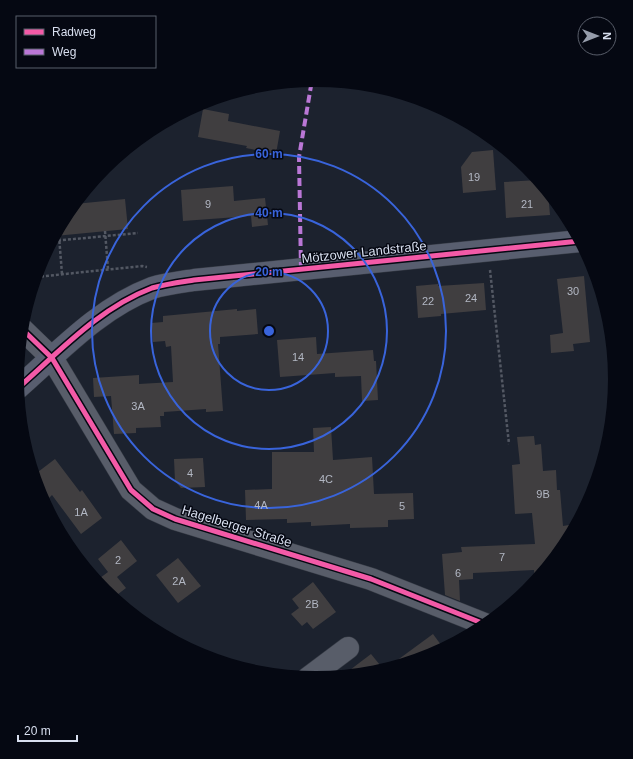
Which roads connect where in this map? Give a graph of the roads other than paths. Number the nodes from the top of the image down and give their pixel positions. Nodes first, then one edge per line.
1 (574, 241) edge
2 (28, 335) edge
3 (52, 358) junction
4 (24, 383) edge
5 (480, 622) edge
6 (348, 648) dead end
7 (316, 672) edge

1 - 3 main road, Mötzower Landstraße
2 - 3 street
3 - 4 main road, Mötzower Landstraße
3 - 5 street, Hagelberger Straße
6 - 7 street

